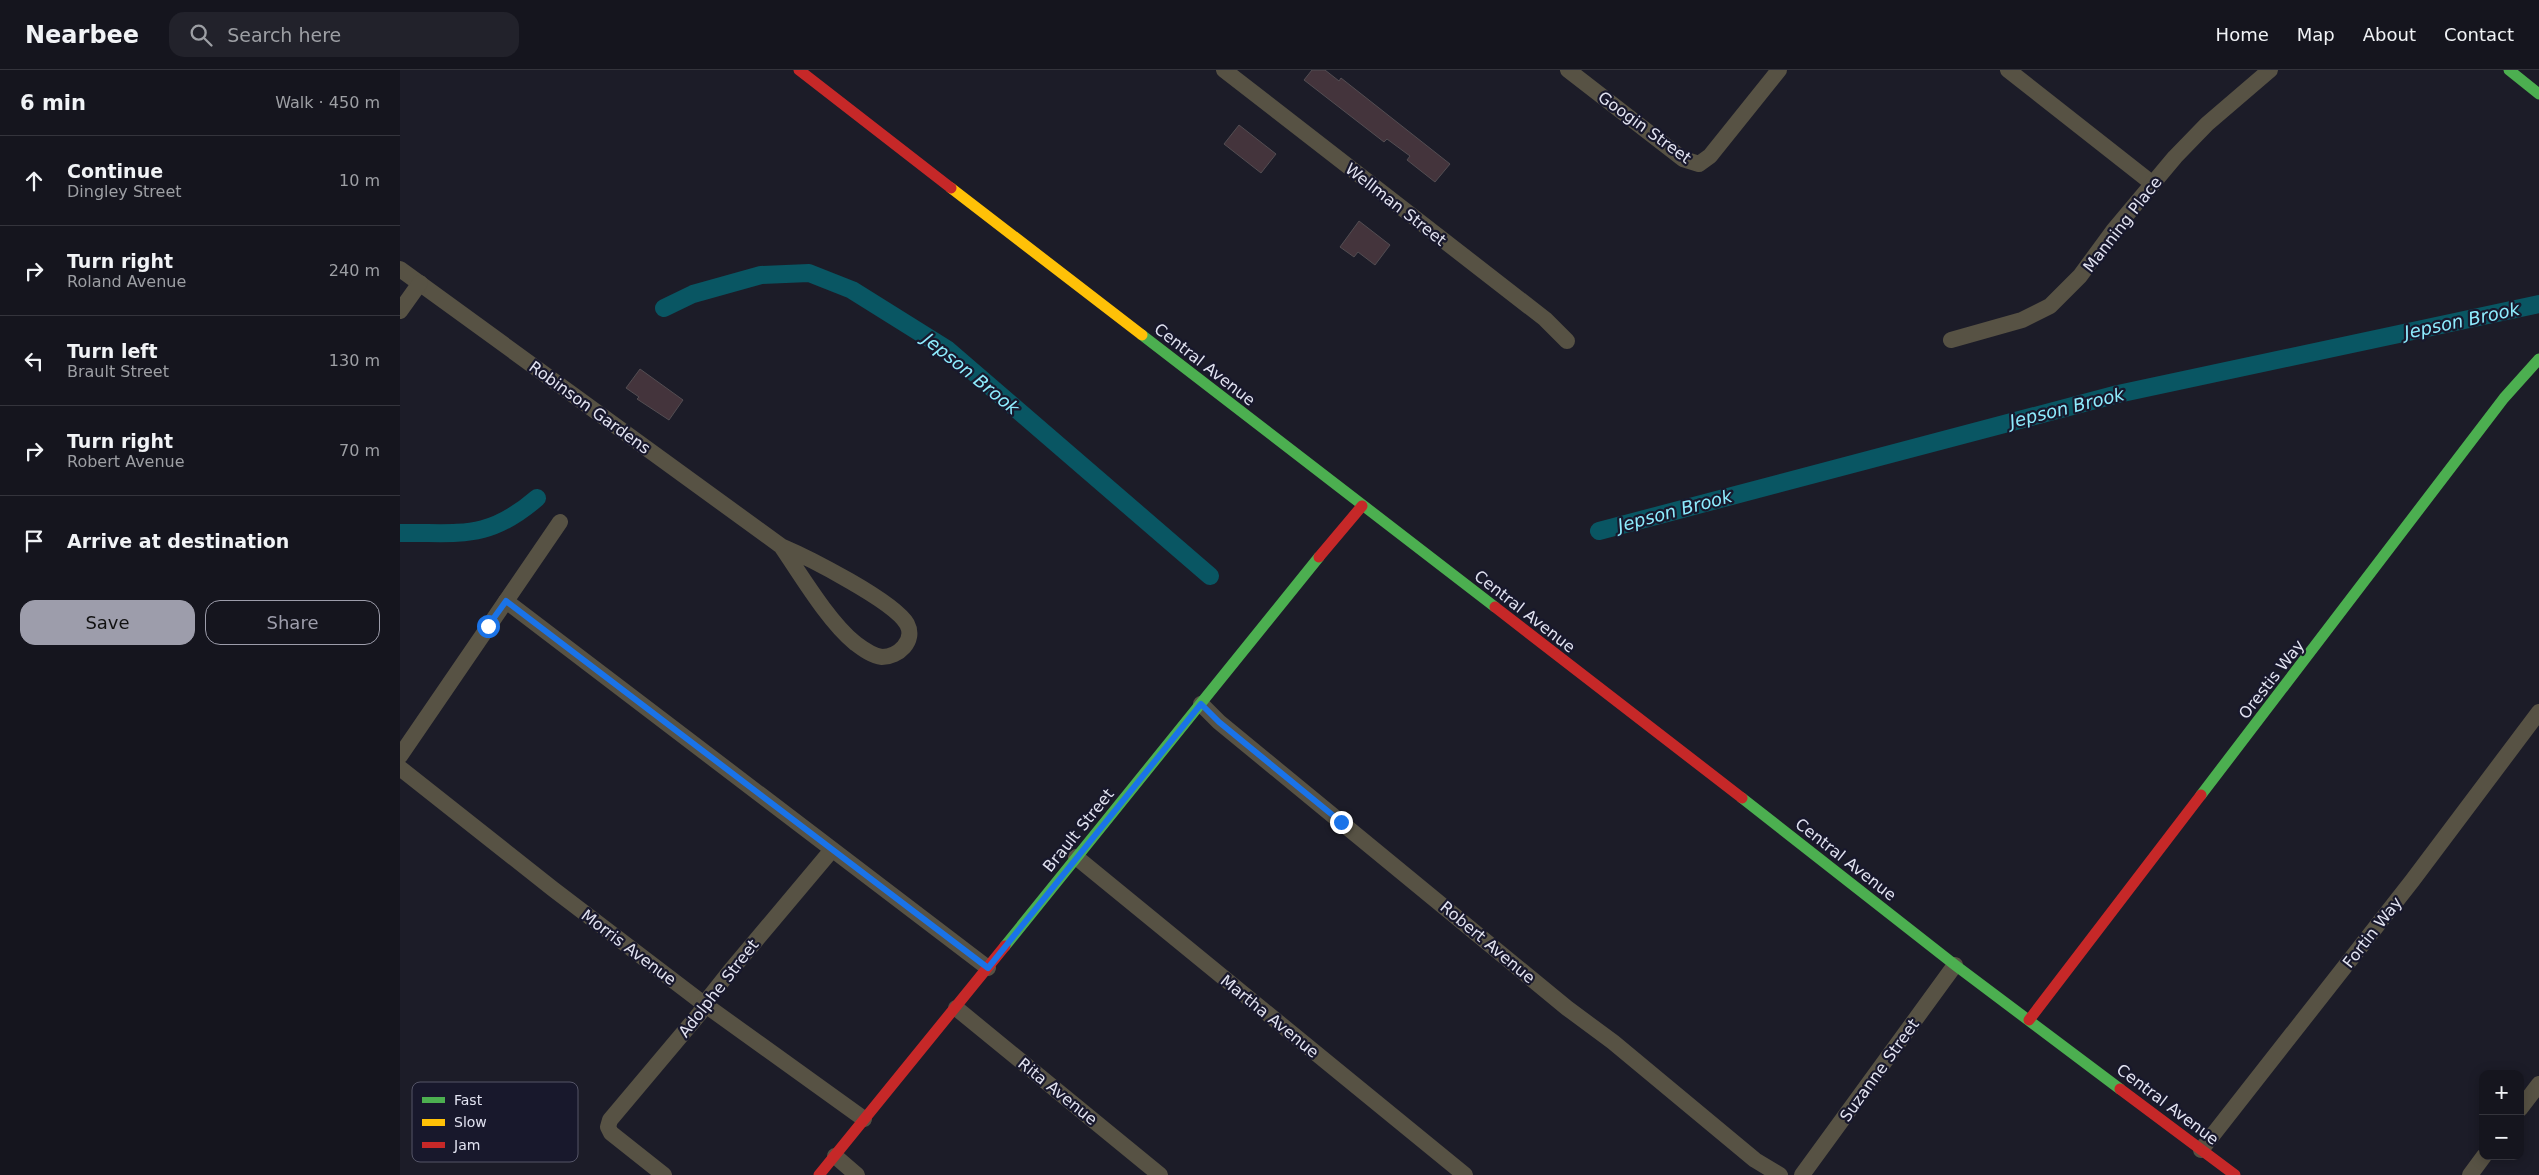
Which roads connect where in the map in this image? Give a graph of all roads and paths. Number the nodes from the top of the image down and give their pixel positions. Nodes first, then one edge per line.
1 (799, 70) edge
2 (1224, 70) edge
3 (1568, 70) edge
4 (1779, 70) edge
5 (2008, 70) edge
6 (2270, 70) edge
7 (2509, 70) edge
8 (2539, 94) edge
9 (2153, 184) junction
10 (400, 269) edge
11 (420, 283) junction
12 (400, 311) edge
13 (1951, 340) dead end
14 (1567, 341) dead end
15 (2539, 359) edge
16 (1362, 506) junction
17 (560, 522) dead end
18 (781, 546) junction
19 (506, 601) junction
20 (1201, 704) junction
21 (2539, 712) edge
22 (400, 756) edge
23 (400, 768) edge
24 (831, 851) junction
25 (1076, 857) junction
26 (1955, 966) junction
27 (988, 968) junction
28 (704, 1004) junction
29 (956, 1008) junction
30 (2029, 1020) junction
31 (2539, 1084) edge
32 (2524, 1104) edge
33 (864, 1119) junction
34 (2201, 1150) junction
35 (834, 1156) junction
36 (2481, 1160) edge
37 (664, 1175) edge
38 (819, 1175) edge
39 (857, 1175) edge
40 (1160, 1175) edge
41 (1465, 1175) edge
42 (1780, 1175) edge
43 (1802, 1175) edge
44 (2235, 1175) edge
45 (2470, 1175) edge

1 - 16 street, Central Avenue
2 - 14 street, Wellman Street
3 - 4 street, Googin Street
5 - 9 street
6 - 9 street, Manning Place
7 - 8 street
9 - 13 street, Manning Place
10 - 11 street, Robinson Gardens
11 - 12 street
11 - 18 street, Robinson Gardens
15 - 30 street, Orestis Way
16 - 20 street, Brault Street
16 - 26 street, Central Avenue
17 - 19 street
18 - 18 street, Robinson Gardens
19 - 22 street
19 - 24 street
20 - 25 street, Brault Street
20 - 42 street, Robert Avenue
21 - 34 street, Fortin Way
23 - 28 street, Morris Avenue
24 - 27 street
24 - 28 street, Adolphe Street
25 - 27 street, Brault Street
25 - 41 street, Martha Avenue
26 - 30 street, Central Avenue
26 - 43 street, Suzanne Street
27 - 29 street, Brault Street
28 - 33 street, Morris Avenue
28 - 37 street, Adolphe Street
29 - 33 street, Brault Street
29 - 40 street, Rita Avenue
30 - 34 street, Central Avenue
31 - 32 street
33 - 35 street, Brault Street
34 - 44 street, Central Avenue
35 - 38 street, Brault Street
35 - 39 street
36 - 45 street

